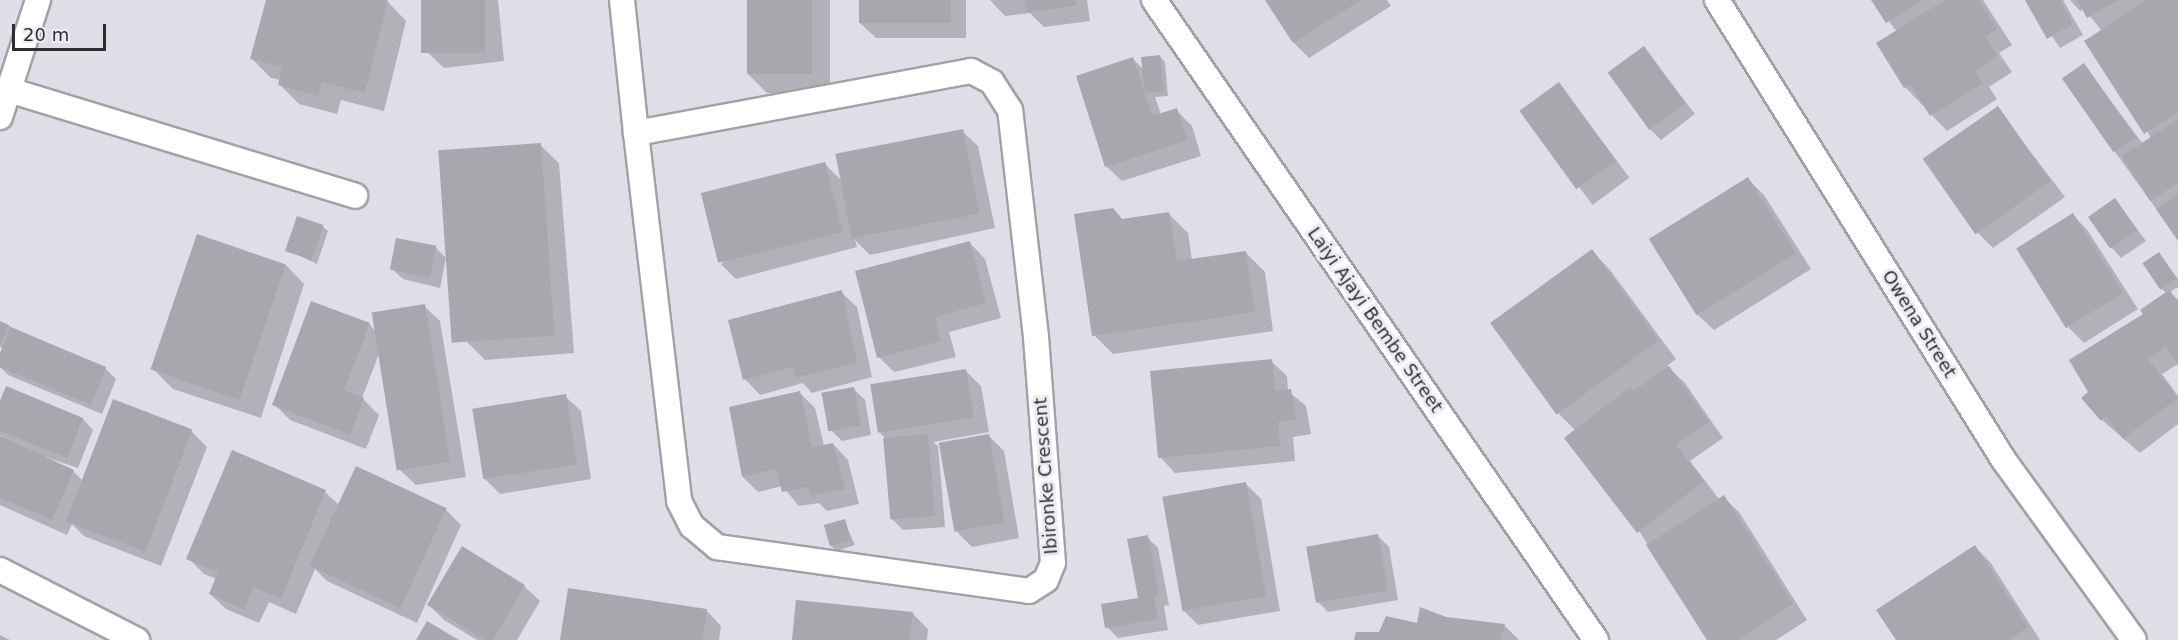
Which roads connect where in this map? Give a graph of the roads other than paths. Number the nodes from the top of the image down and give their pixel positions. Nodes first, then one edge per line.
1 (38, 0) edge
2 (622, 0) edge
3 (1154, 0) edge
4 (1717, 0) edge
5 (9, 90) junction
6 (0, 117) edge
7 (636, 133) junction
8 (355, 196) dead end
9 (0, 570) edge
10 (137, 640) edge
11 (1596, 640) edge
12 (2134, 640) edge

1 - 5 street
2 - 7 street, Ibironke Crescent
3 - 11 street, Laiyi Ajayi Bembe Street
4 - 12 street, Owena Street
5 - 6 street
5 - 8 street
7 - 7 street, Ibironke Crescent
9 - 10 street

